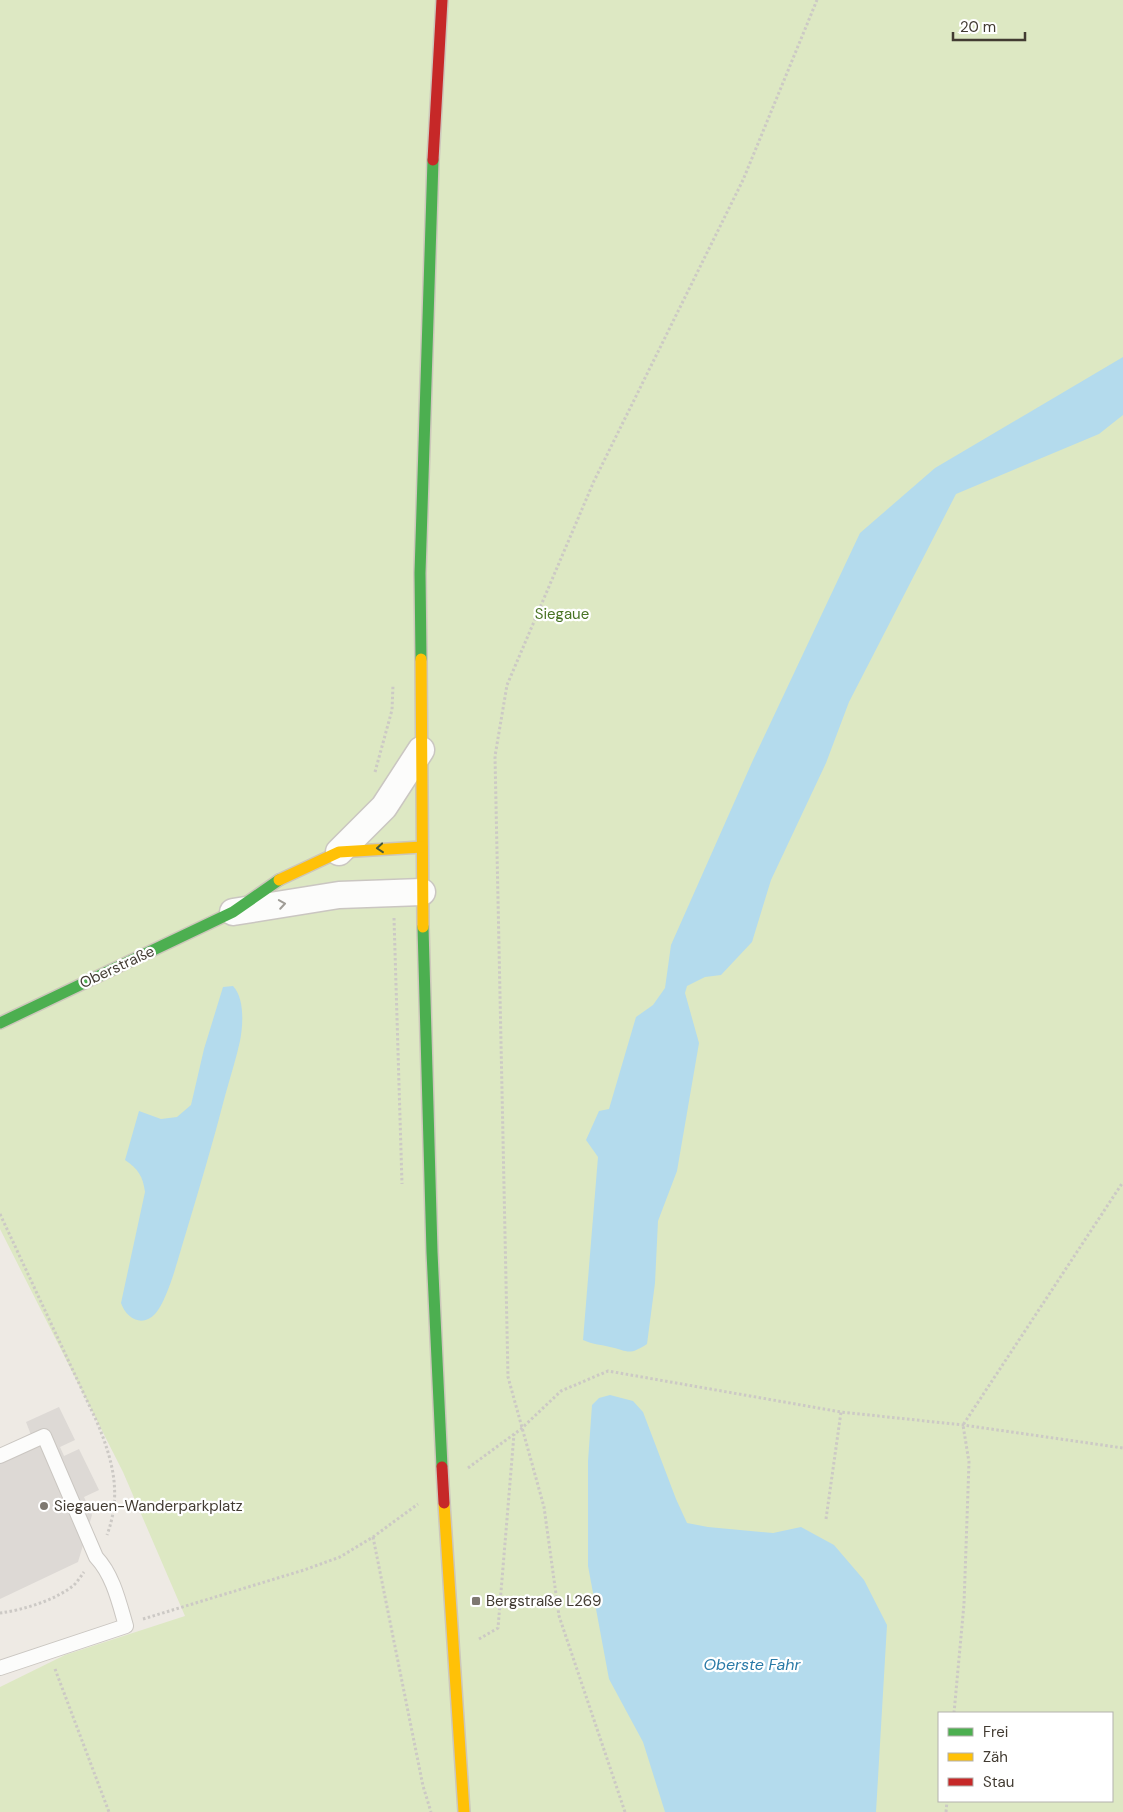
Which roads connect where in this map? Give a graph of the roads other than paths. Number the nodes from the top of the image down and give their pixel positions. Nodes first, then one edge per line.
1 (442, 0) edge
2 (421, 750) junction
3 (422, 847) junction
4 (340, 852) junction
5 (422, 892) junction
6 (234, 912) junction
7 (0, 1023) edge
8 (0, 1456) edge
9 (0, 1668) edge
10 (464, 1812) edge

1 - 2 main road
2 - 3 main road
2 - 4 street, Oberstraße
3 -> 4 main road, Oberstraße
3 - 5 main road
4 - 6 main road, Oberstraße
6 -> 5 street, Oberstraße
5 - 10 main road, bridge
6 - 7 main road, Oberstraße
8 - 9 lane

